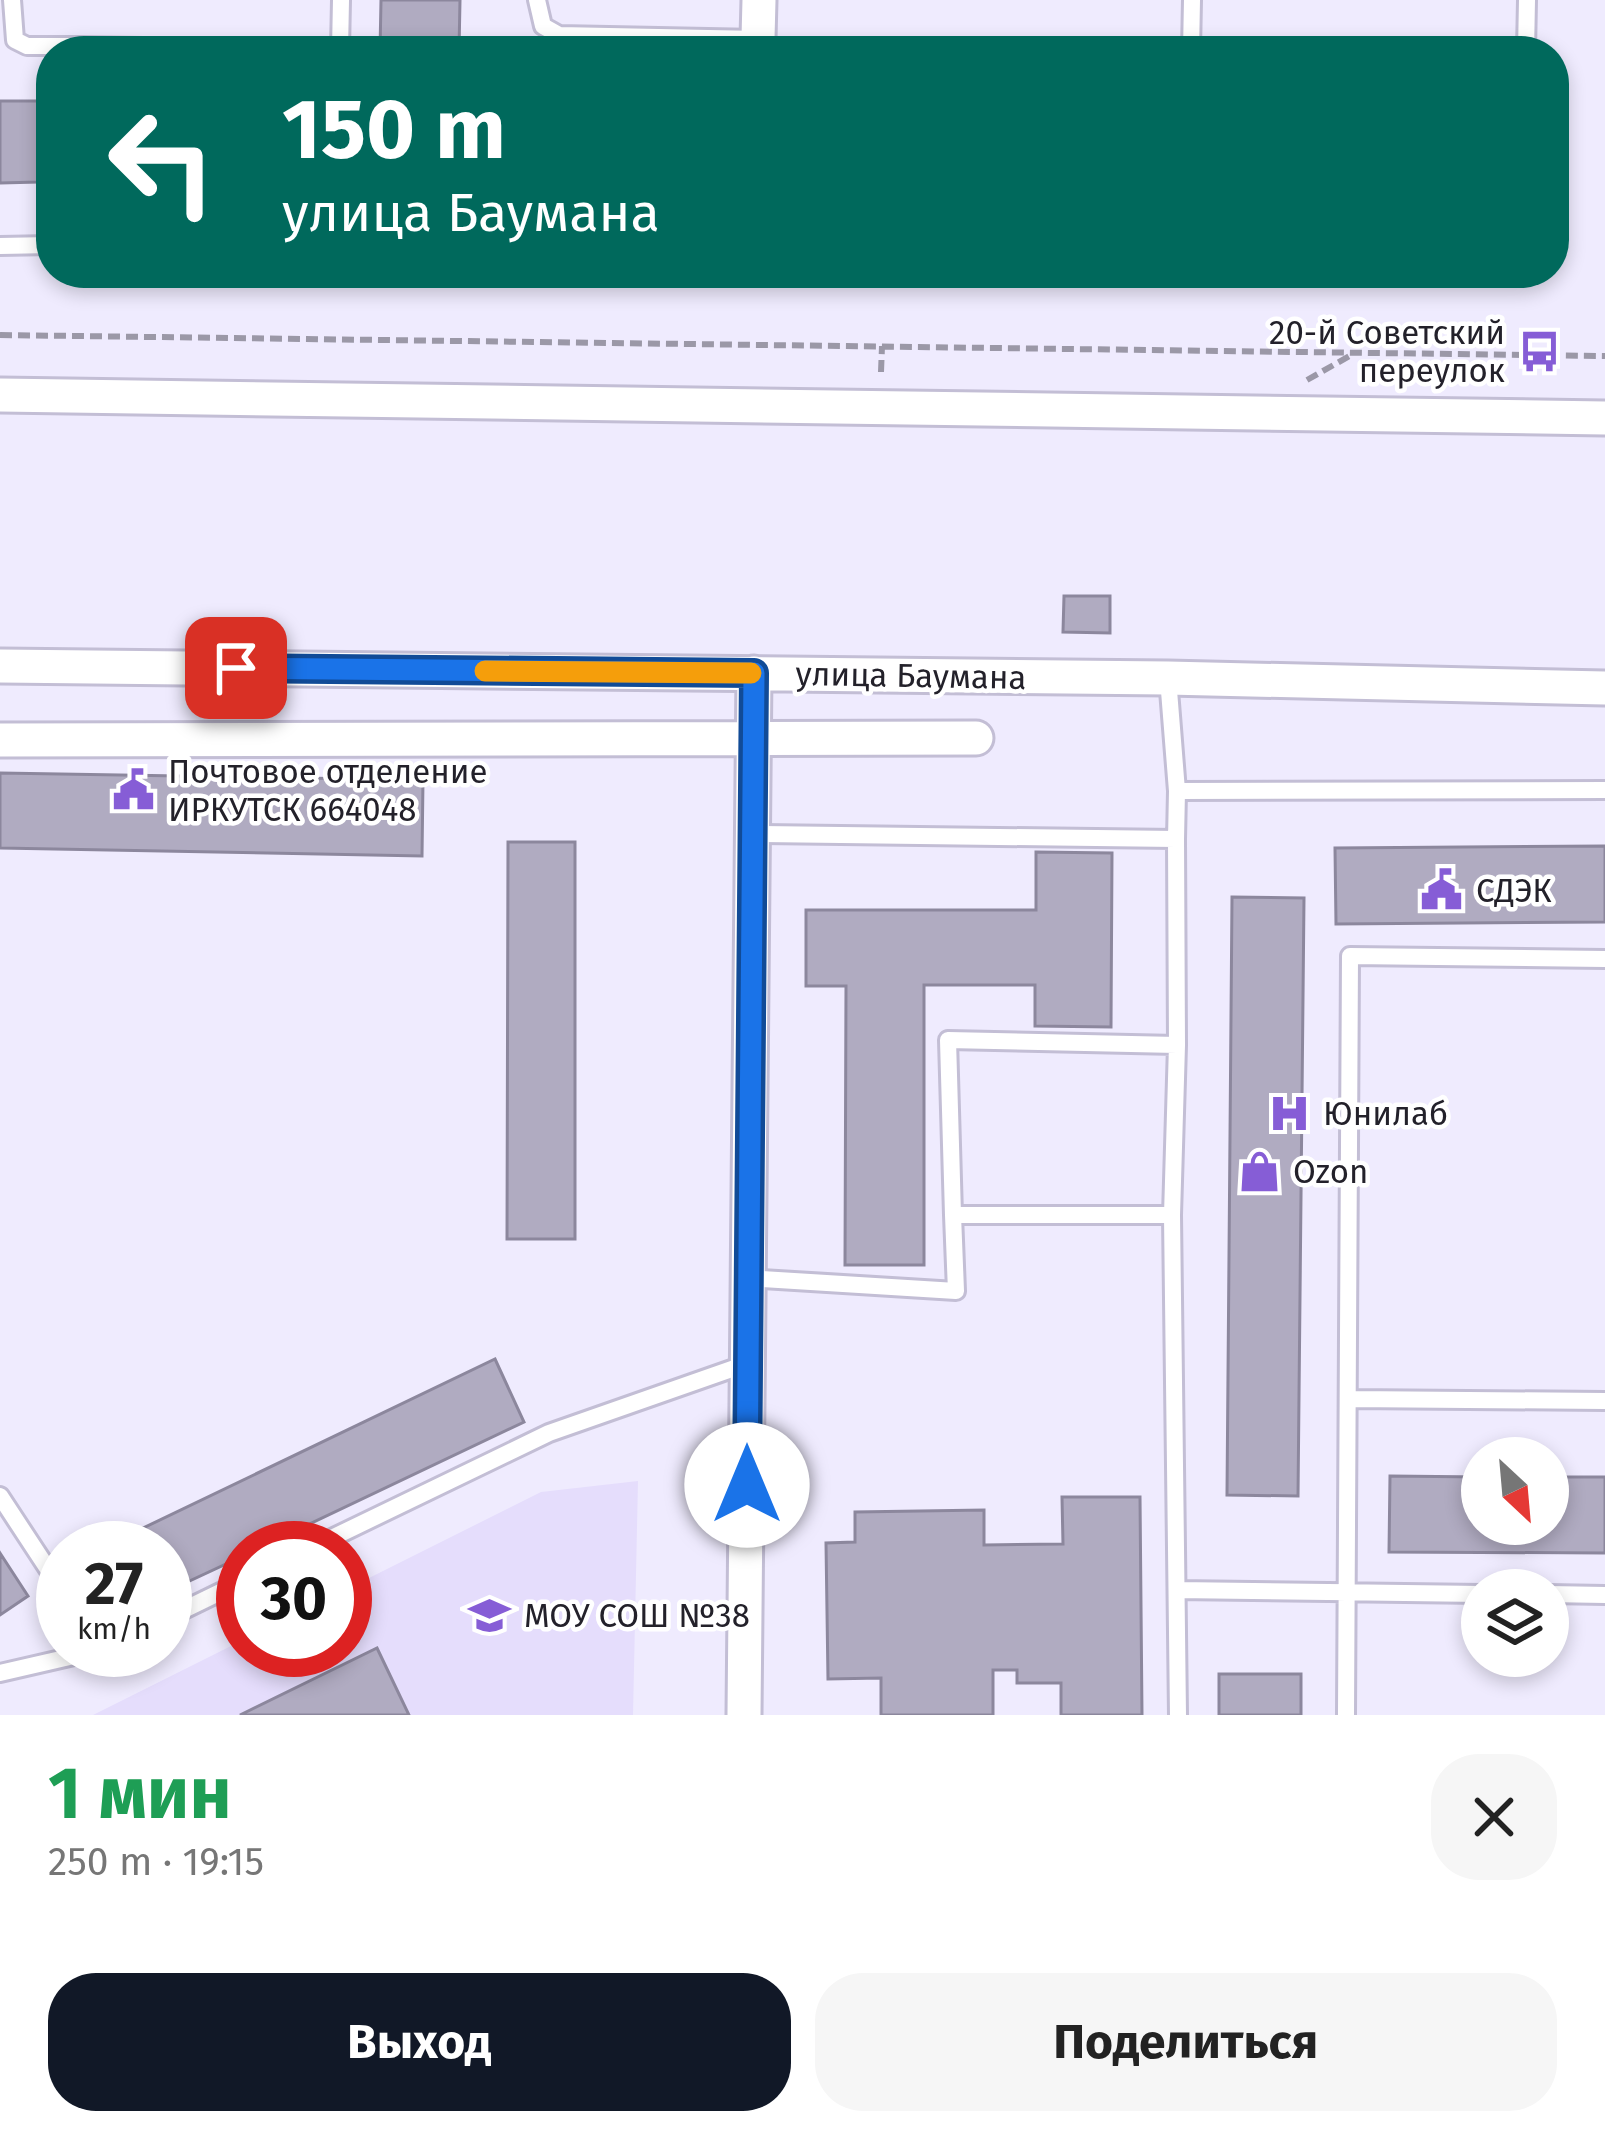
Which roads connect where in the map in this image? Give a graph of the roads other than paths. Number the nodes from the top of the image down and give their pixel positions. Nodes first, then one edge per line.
1 (12, 0) edge
2 (341, 0) edge
3 (537, 0) edge
4 (759, 0) edge
5 (1192, 0) edge
6 (1527, 0) edge
7 (340, 36) edge
8 (579, 36) edge
9 (758, 36) edge
10 (1191, 36) edge
11 (1526, 36) edge
12 (36, 47) edge
13 (36, 245) edge
14 (0, 246) edge
15 (0, 395) edge
16 (1605, 418) edge
17 (0, 666) edge
18 (754, 673) junction
19 (1168, 678) junction
20 (1605, 688) edge
21 (754, 737) junction
22 (976, 738) dead end
23 (0, 740) edge
24 (1605, 790) edge
25 (1177, 791) junction
26 (752, 834) junction
27 (1176, 839) junction
28 (1605, 959) edge
29 (1177, 1045) junction
30 (953, 1215) junction
31 (1172, 1215) junction
32 (746, 1278) junction
33 (746, 1364) junction
34 (1351, 1399) junction
35 (1605, 1401) edge
36 (0, 1496) edge
37 (367, 1521) edge
38 (36, 1551) edge
39 (1177, 1590) junction
40 (1349, 1592) junction
41 (1461, 1594) edge
42 (1569, 1594) edge
43 (1605, 1595) edge
44 (36, 1665) edge
45 (0, 1673) edge
46 (744, 1715) edge
47 (1178, 1715) edge
48 (1346, 1715) edge

1 - 12 lane
2 - 7 lane
3 - 8 lane
4 - 9 street
5 - 10 lane
6 - 11 lane
13 - 14 lane
15 - 16 street
17 - 18 street, улица Баумана
18 - 19 street, улица Баумана
18 - 21 street
19 - 20 street, улица Баумана
19 - 25 lane
21 - 22 street
21 - 23 street
21 - 26 street
24 - 25 lane
25 - 27 lane
26 - 27 lane
26 - 32 street
27 - 29 lane
28 - 34 lane
29 - 30 lane
29 - 31 lane
30 - 31 lane
30 - 32 lane
31 - 39 lane
32 - 33 street
33 - 37 lane
33 - 46 street
34 - 35 lane
34 - 40 lane
36 - 38 lane
39 - 40 lane
39 - 47 lane
40 - 41 lane
40 - 48 lane
42 - 43 lane
44 - 45 lane

